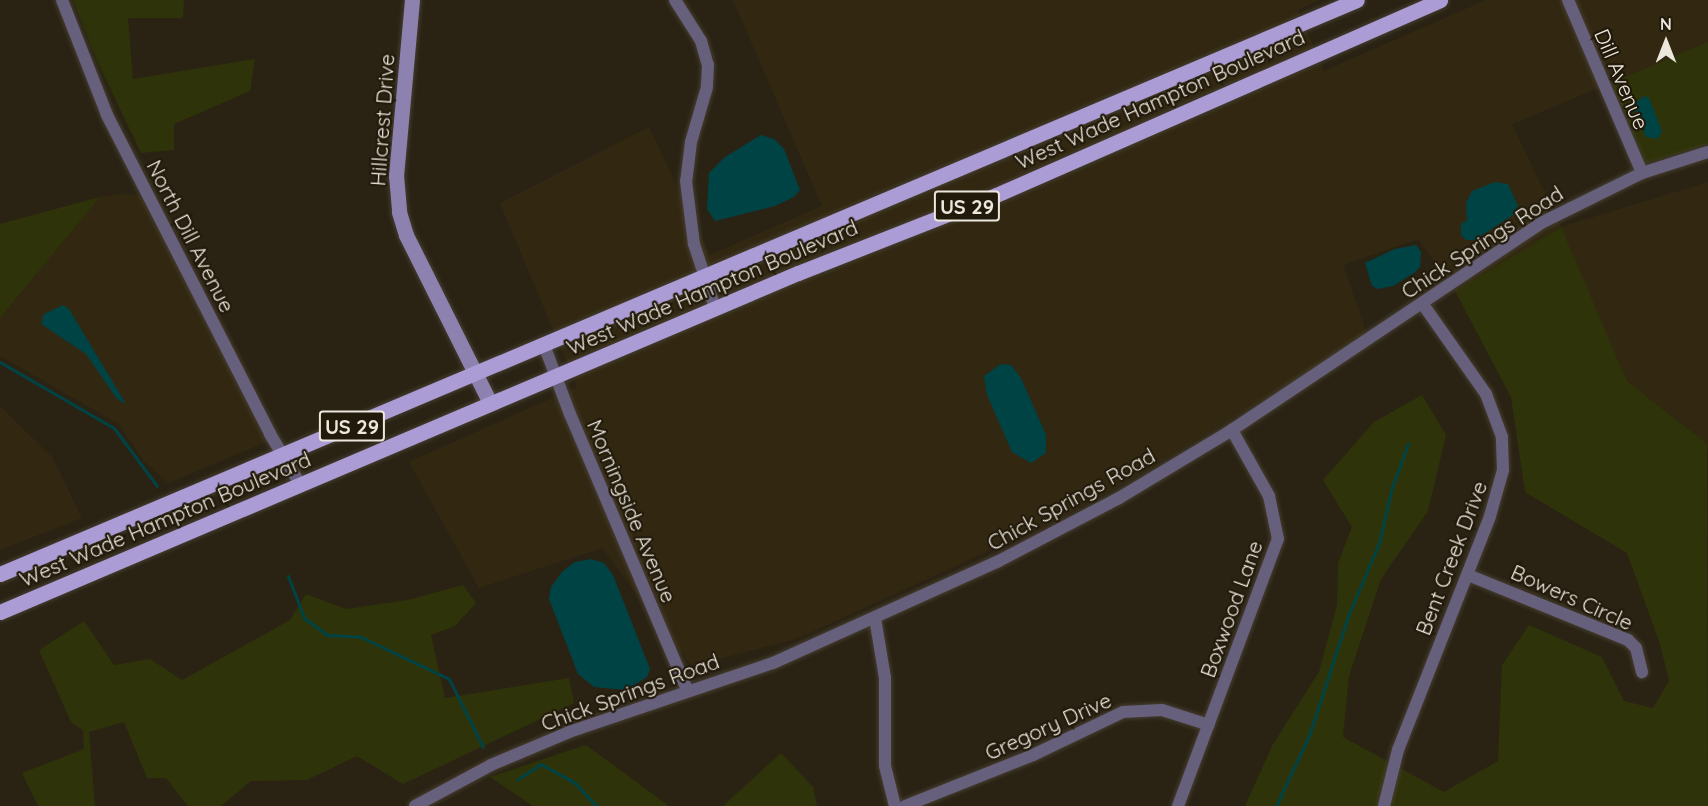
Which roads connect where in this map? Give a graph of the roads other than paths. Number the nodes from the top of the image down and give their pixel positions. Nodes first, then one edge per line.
1 (62, 0) edge
2 (412, 0) edge
3 (675, 0) edge
4 (1357, 0) edge
5 (1440, 0) edge
6 (1568, 0) edge
7 (1708, 152) edge
8 (1642, 173) junction
9 (704, 278) junction
10 (1422, 303) junction
11 (715, 308) junction
12 (544, 345) junction
13 (475, 374) junction
14 (555, 375) junction
15 (490, 403) junction
16 (1232, 429) junction
17 (285, 455) junction
18 (300, 484) junction
19 (0, 574) edge
20 (1467, 575) junction
21 (0, 612) edge
22 (875, 618) junction
23 (1642, 672) dead end
24 (687, 690) junction
25 (1209, 725) junction
26 (415, 806) edge
27 (895, 806) edge
28 (905, 806) edge
29 (1178, 806) edge
30 (1384, 806) edge

1 - 17 street, North Dill Avenue
2 - 13 street, Hillcrest Drive
3 - 9 street
4 - 9 main road, West Wade Hampton Boulevard / US 29
5 - 11 main road, West Wade Hampton Boulevard / US 29
6 - 8 street, Dill Avenue
7 - 8 street, Chick Springs Road
8 - 10 street, Chick Springs Road
9 - 11 street
9 - 12 main road, West Wade Hampton Boulevard / US 29
10 - 16 street, Chick Springs Road
10 - 20 street, Bent Creek Drive
11 - 14 main road, West Wade Hampton Boulevard / US 29
12 - 13 main road, West Wade Hampton Boulevard / US 29
12 - 14 street, Morningside Avenue
13 - 15 street, Hillcrest Drive
13 - 17 main road, West Wade Hampton Boulevard / US 29
14 - 15 main road, West Wade Hampton Boulevard / US 29
14 - 24 street, Morningside Avenue
15 - 18 main road, West Wade Hampton Boulevard / US 29
16 - 22 street, Chick Springs Road
16 - 25 street, Boxwood Lane
17 - 18 street, North Dill Avenue
17 - 19 main road, West Wade Hampton Boulevard / US 29
18 - 21 main road, West Wade Hampton Boulevard / US 29
20 - 23 street, Bowers Circle
20 - 30 street, Bent Creek Drive
22 - 24 street, Chick Springs Road
22 - 27 street
24 - 26 street, Chick Springs Road
25 - 28 street, Gregory Drive
25 - 29 street, Boxwood Lane

